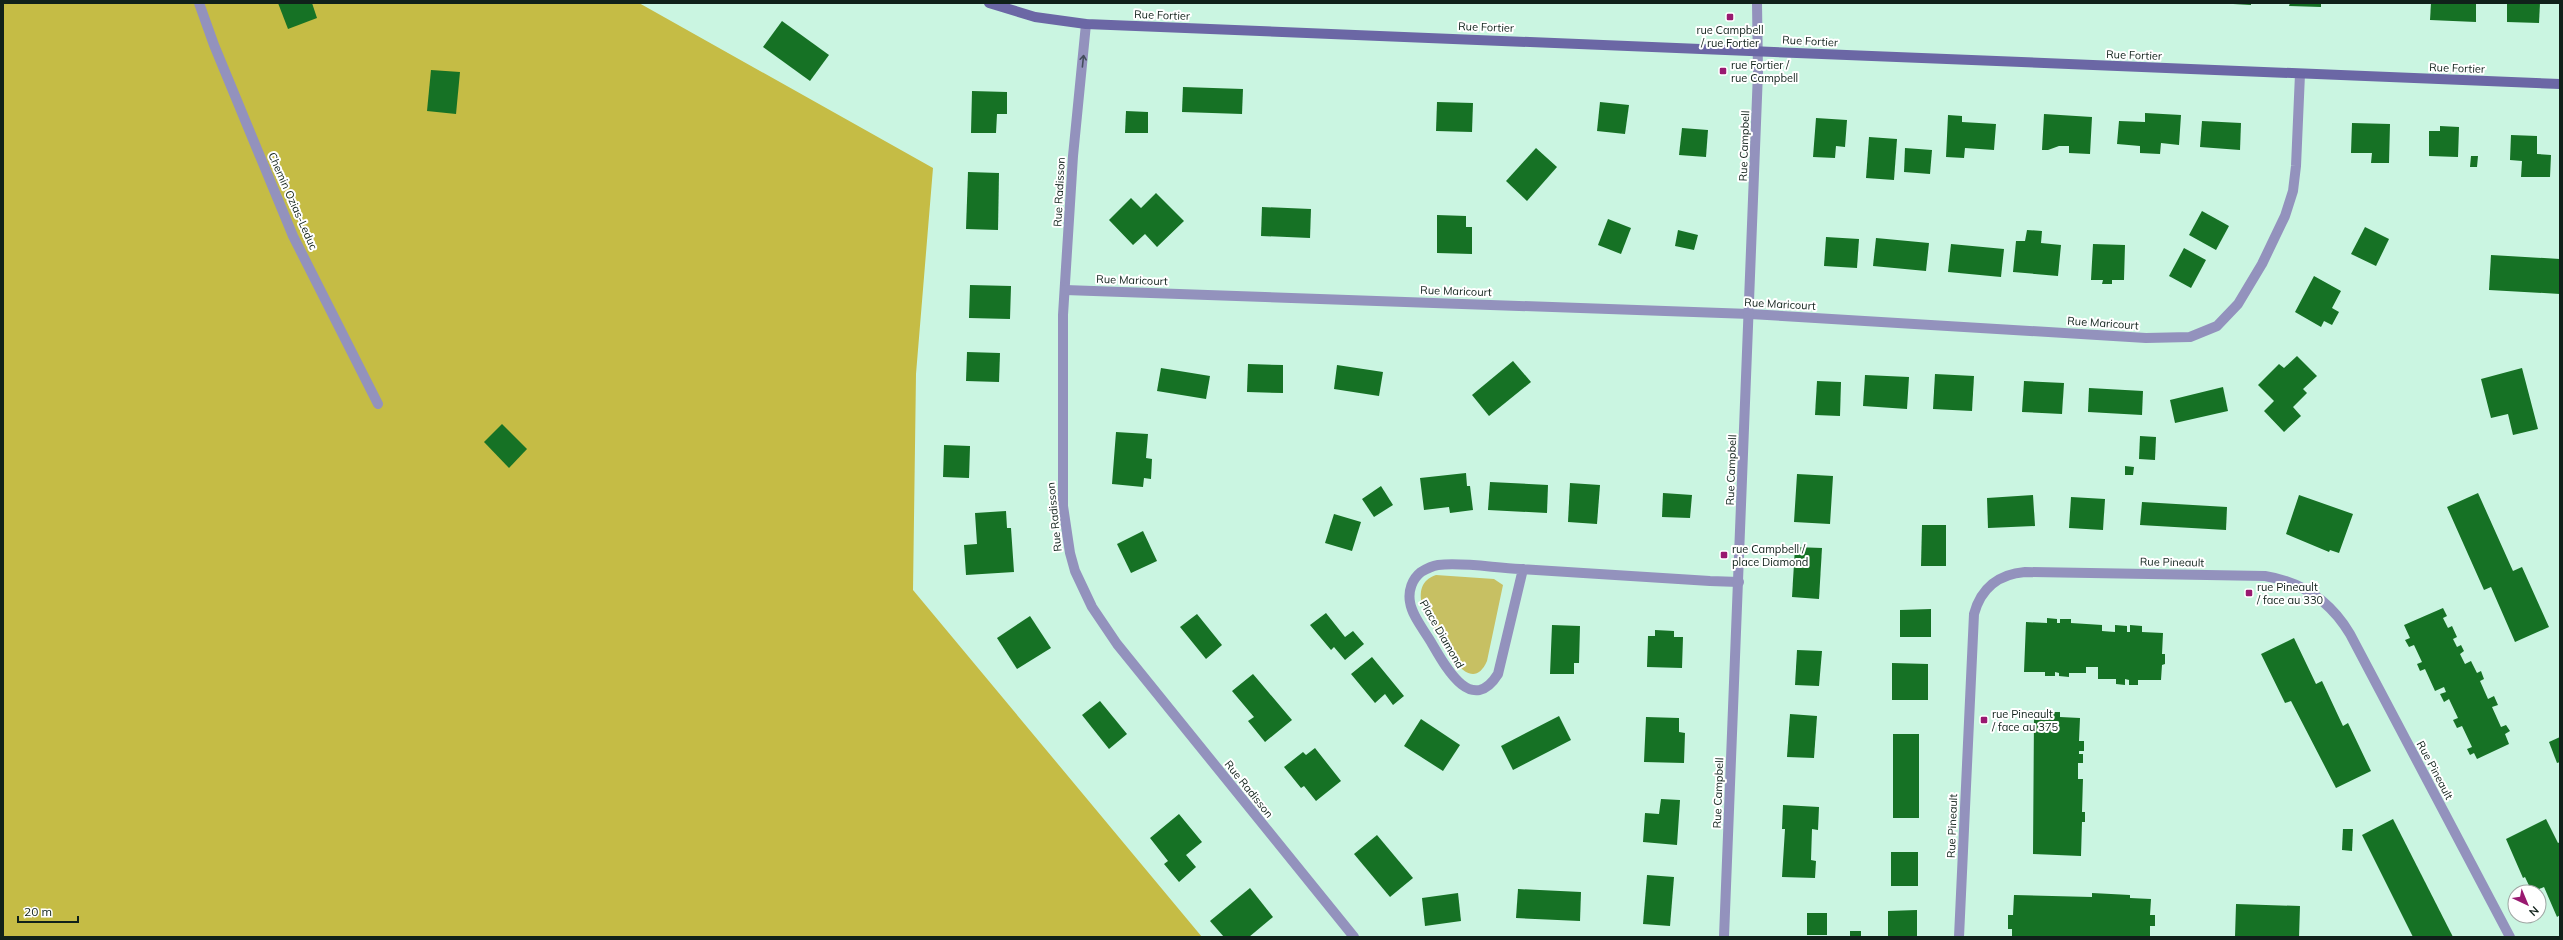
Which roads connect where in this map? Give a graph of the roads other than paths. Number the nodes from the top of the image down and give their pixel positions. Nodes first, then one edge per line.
1 (199, 3) edge
2 (989, 3) edge
3 (1757, 3) edge
4 (1086, 24) junction
5 (1758, 50) junction
6 (2300, 74) junction
7 (2560, 84) edge
8 (1065, 290) junction
9 (1750, 314) junction
10 (378, 404) dead end
11 (1523, 569) junction
12 (1739, 582) junction
13 (1354, 937) edge
14 (1724, 937) edge
15 (1959, 937) edge
16 (2510, 937) edge

1 - 10 street, Chemin Ozias-Leduc
2 - 4 street, Rue Fortier
3 - 5 street, Rue Campbell
4 - 5 street, Rue Fortier
8 -> 4 street, Rue Radisson
5 - 6 street, Rue Fortier
5 - 9 street, Rue Campbell
6 - 7 street, Rue Fortier
6 - 9 street, Rue Maricourt
8 - 9 street, Rue Maricourt
8 - 13 street, Rue Radisson
9 - 12 street, Rue Campbell
11 - 11 street, Place Diamond
11 - 12 street, Place Diamond
12 - 14 street, Rue Campbell
15 - 16 street, Rue Pineault

